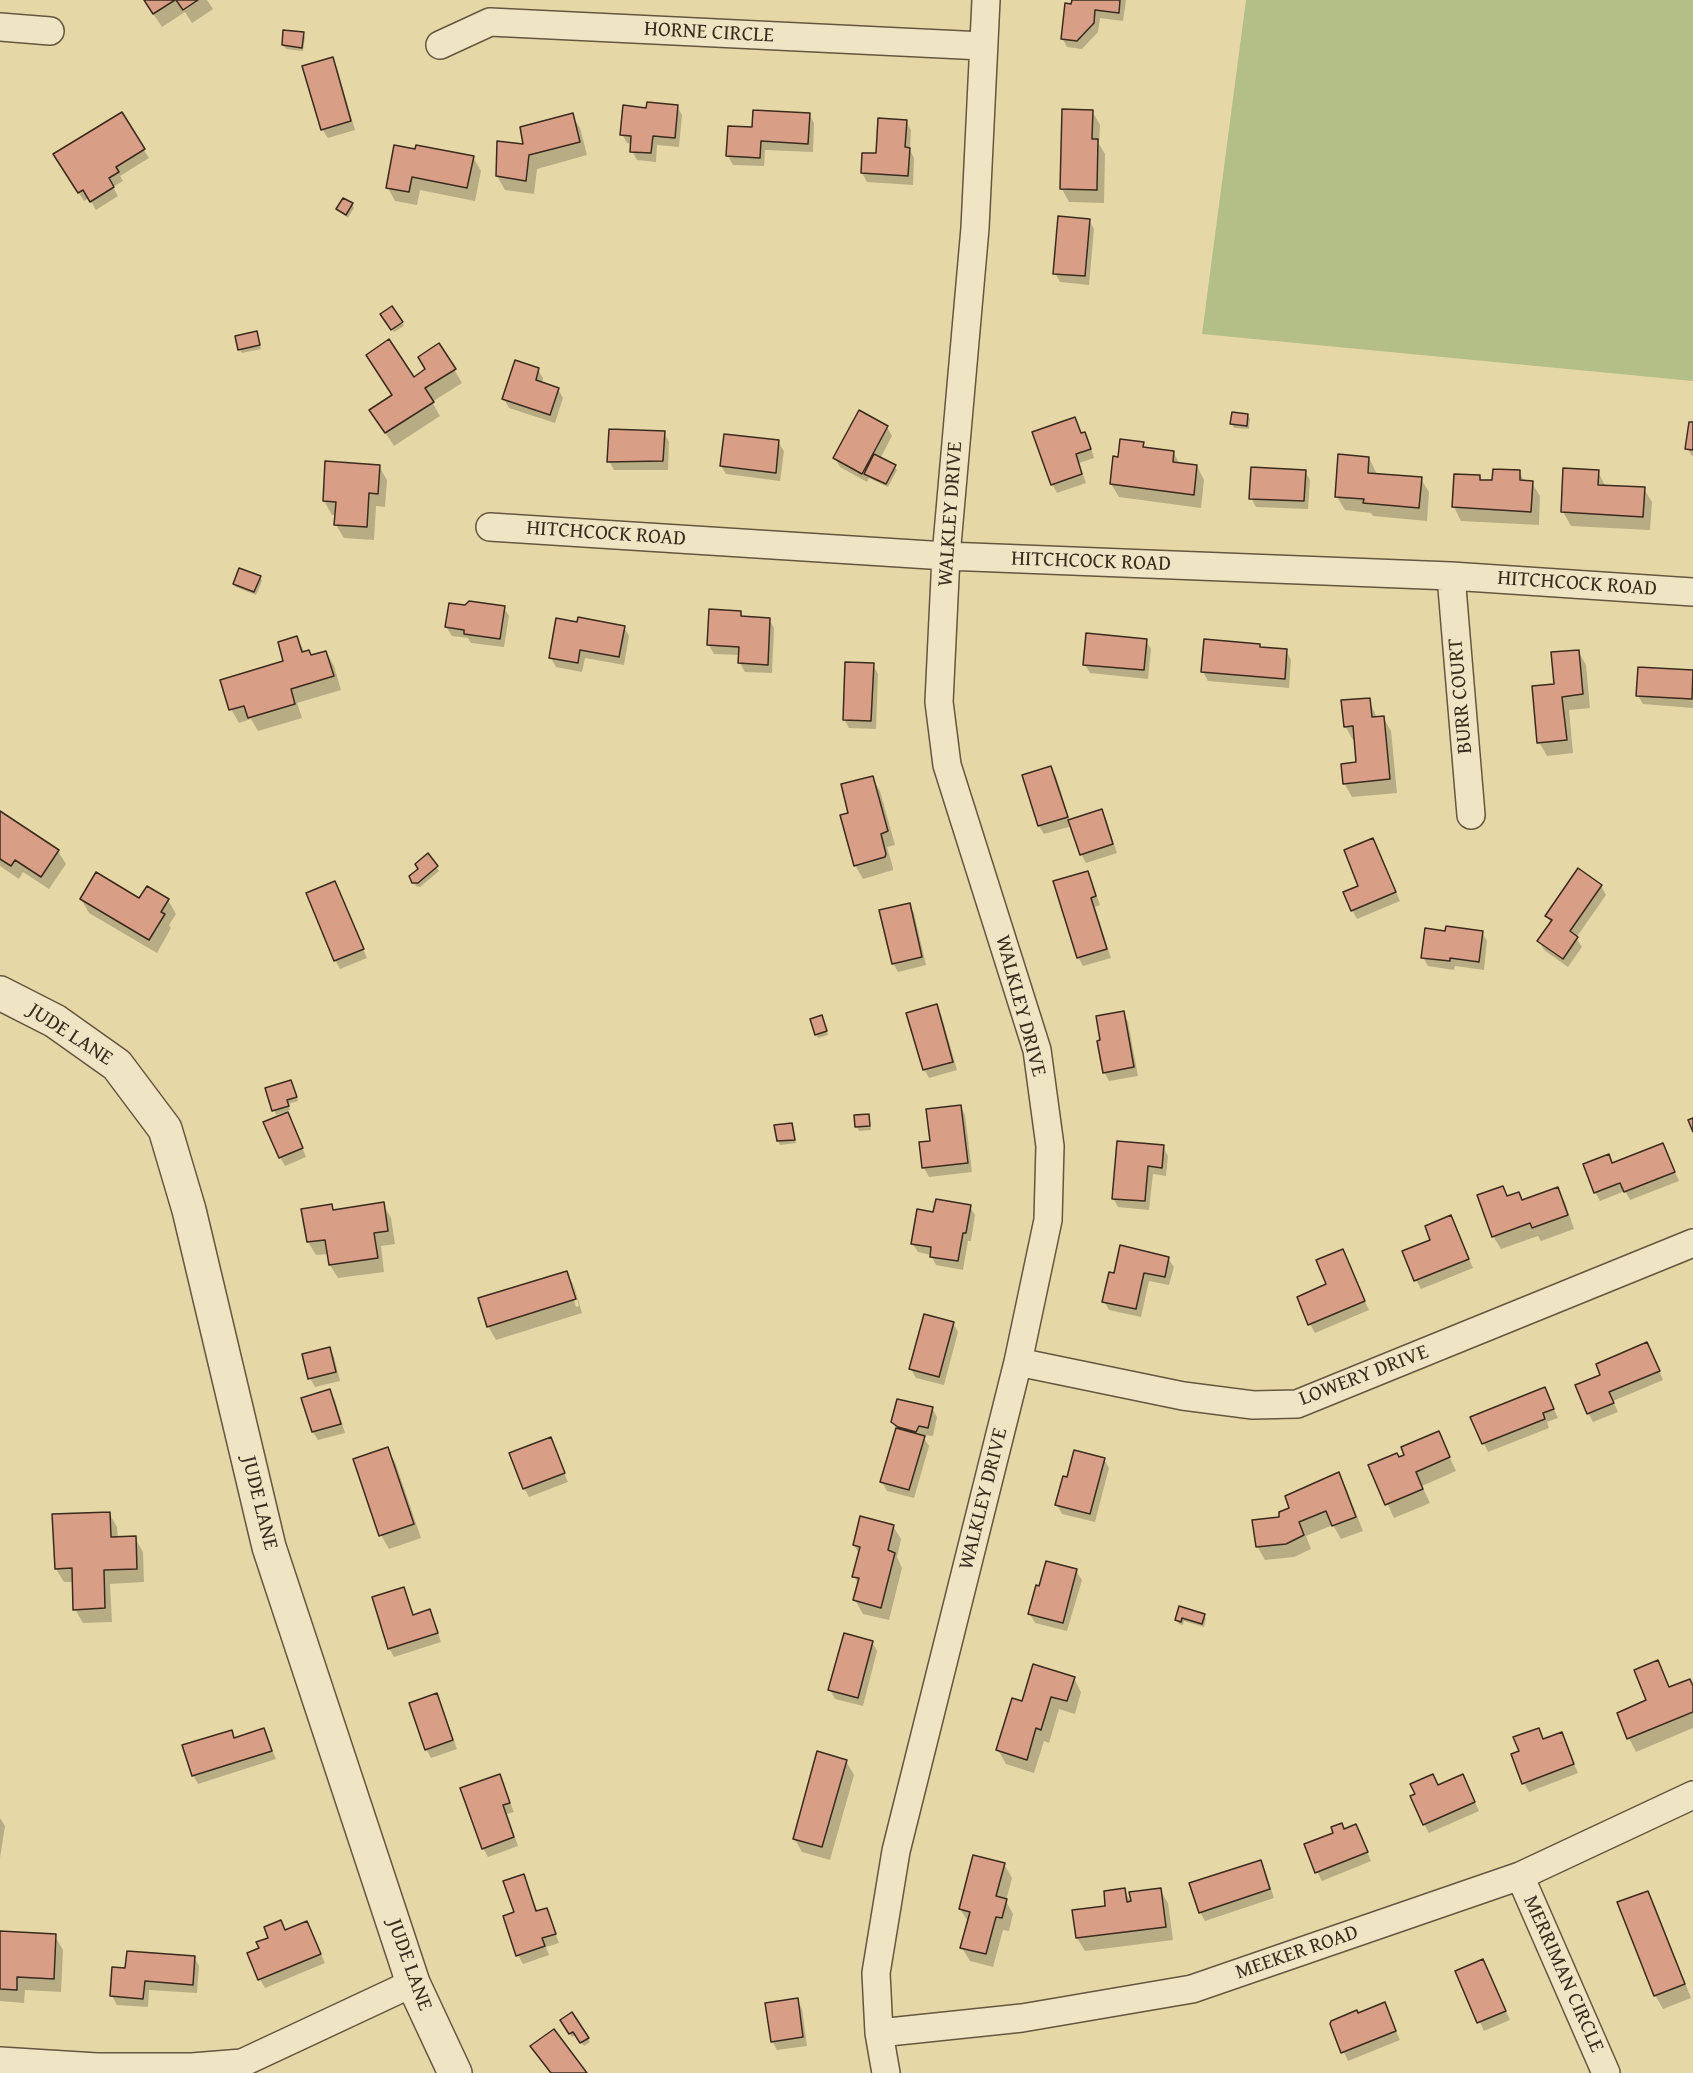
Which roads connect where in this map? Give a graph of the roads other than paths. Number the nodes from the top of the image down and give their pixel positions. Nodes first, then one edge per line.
1 (986, 0) edge
2 (0, 27) edge
3 (50, 31) dead end
4 (440, 45) dead end
5 (983, 46) junction
6 (490, 527) dead end
7 (946, 556) junction
8 (1451, 576) junction
9 (1693, 592) edge
10 (1471, 815) dead end
11 (0, 993) edge
12 (1693, 1243) edge
13 (1018, 1362) junction
14 (1693, 1795) edge
15 (1520, 1876) junction
16 (413, 1983) junction
17 (879, 2032) junction
18 (0, 2061) edge
19 (97, 2070) edge
20 (454, 2073) edge
21 (886, 2073) edge
22 (1606, 2073) edge

1 - 5 street, WALKLEY DRIVE
2 - 3 street
4 - 5 street, HORNE CIRCLE
5 - 7 street, WALKLEY DRIVE
6 - 7 street, HITCHCOCK ROAD
7 - 8 street, HITCHCOCK ROAD
7 - 13 street, WALKLEY DRIVE
8 - 9 street, HITCHCOCK ROAD
8 - 10 street, BURR COURT
11 - 16 street, JUDE LANE
12 - 13 street, LOWERY DRIVE
13 - 17 street, WALKLEY DRIVE
14 - 15 street, MEEKER ROAD
15 - 17 street, MEEKER ROAD
15 - 22 street, MERRIMAN CIRCLE
16 - 19 street
16 - 20 street, JUDE LANE
17 - 21 street, WALKLEY DRIVE
18 - 19 street

